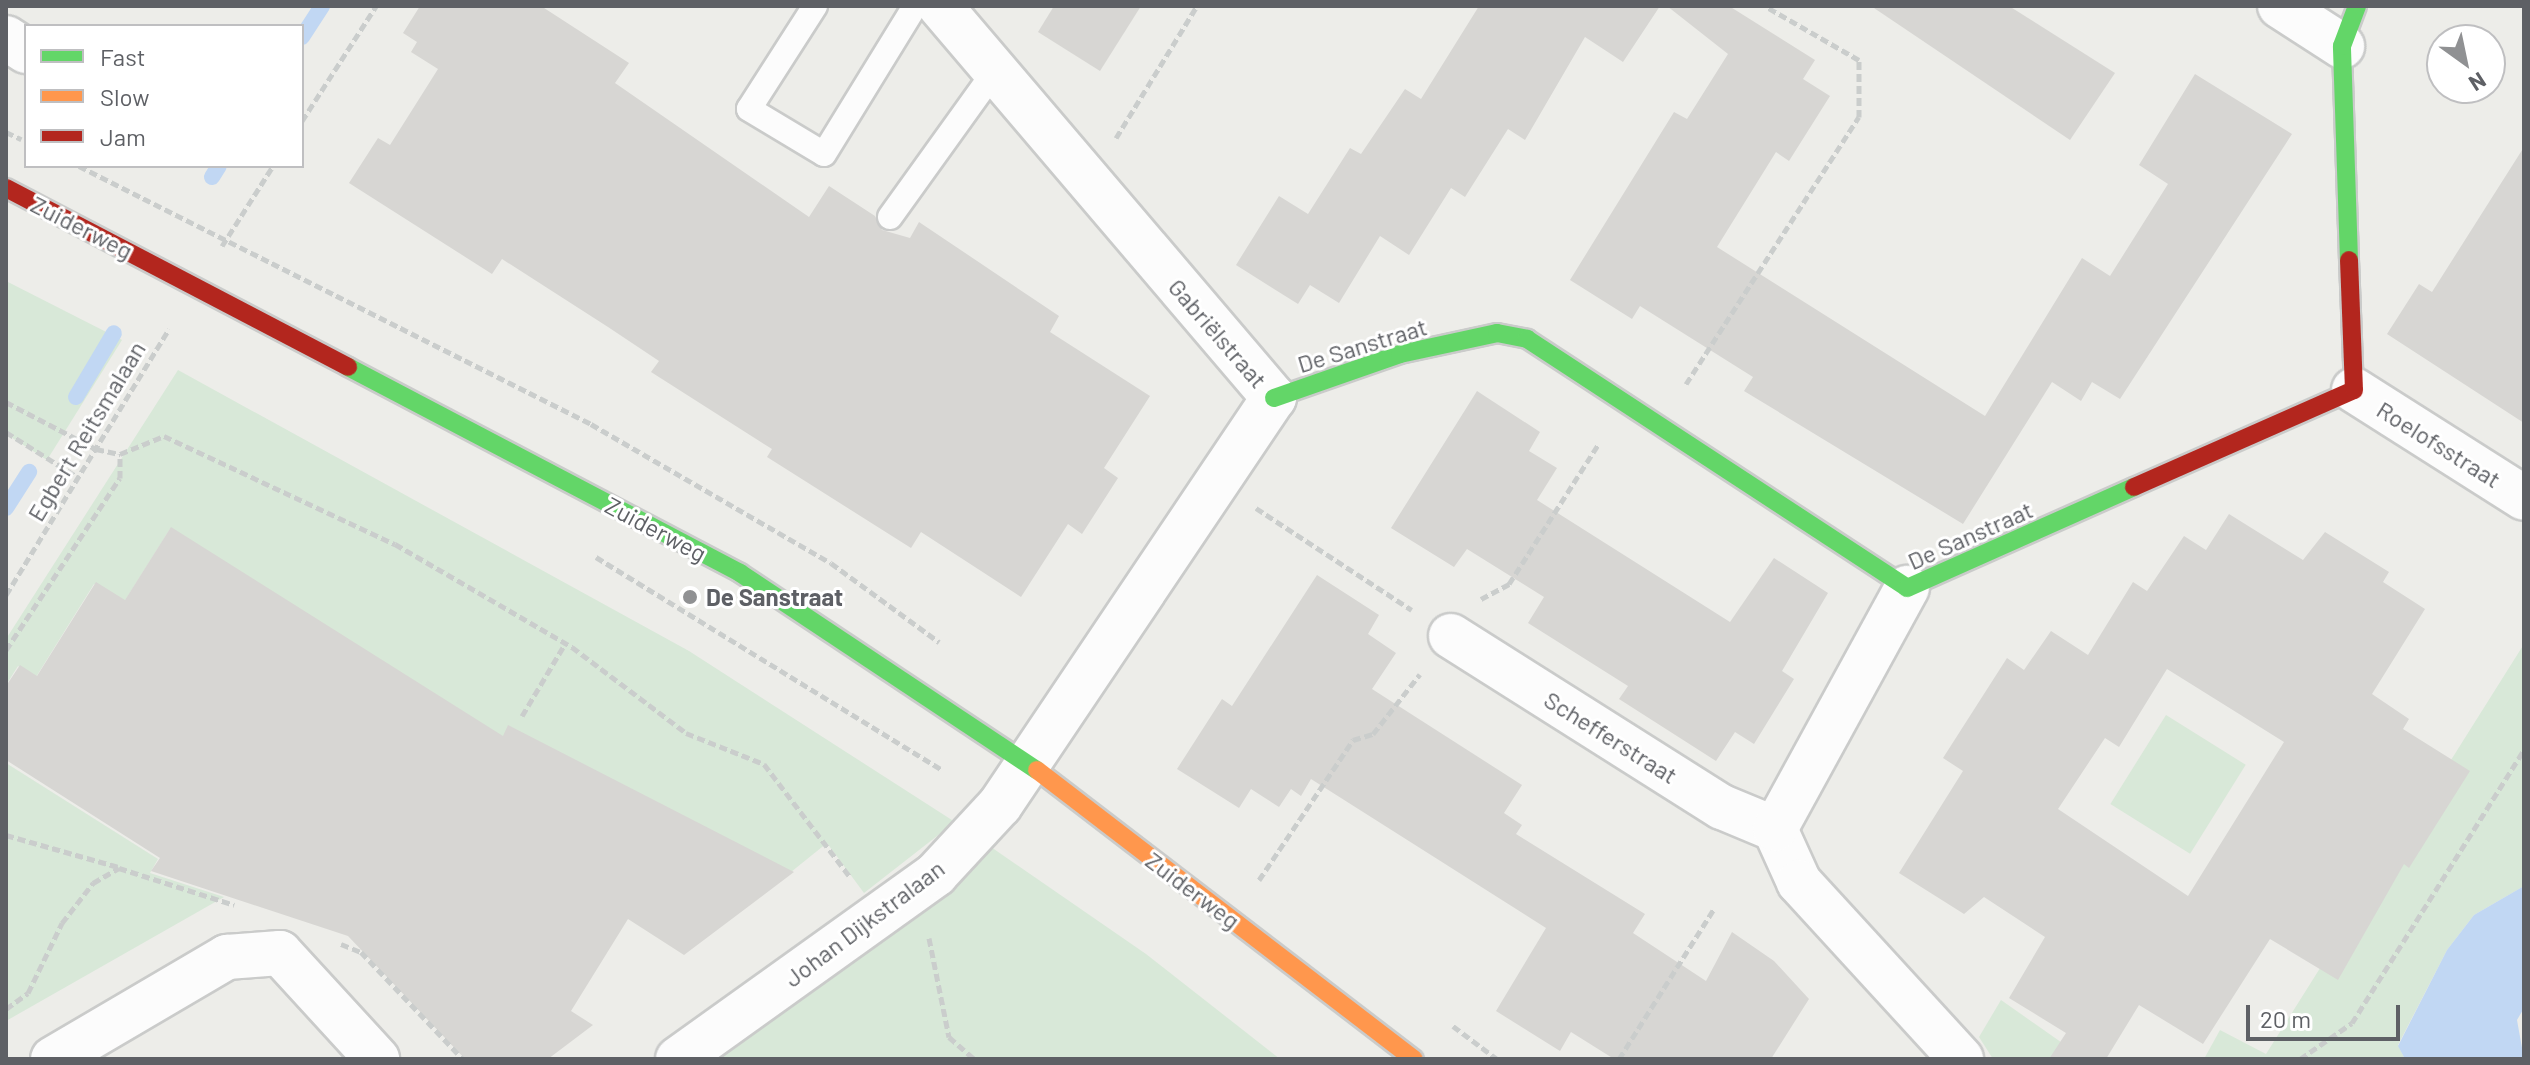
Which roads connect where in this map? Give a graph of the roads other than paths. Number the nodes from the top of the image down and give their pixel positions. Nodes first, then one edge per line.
1 (915, 6) edge
2 (940, 6) edge
3 (2280, 6) edge
4 (2357, 6) edge
5 (804, 10) edge
6 (6, 38) edge
7 (2342, 46) junction
8 (24, 50) edge
9 (995, 71) junction
10 (6, 188) edge
11 (890, 217) dead end
12 (2354, 390) junction
13 (1274, 398) junction
14 (2524, 498) edge
15 (1907, 588) junction
16 (1451, 636) road end
17 (1030, 765) junction
18 (1775, 829) junction
19 (53, 1059) edge
20 (377, 1059) edge
21 (678, 1059) edge
22 (1414, 1059) edge
23 (1961, 1059) edge

1 - 5 lane
2 - 9 street, Gabriëlstraat
3 - 7 street
4 - 7 street
6 - 8 street
7 - 12 street
9 - 11 lane
9 - 13 street, Gabriëlstraat
10 - 17 street, Zuiderweg
12 - 14 street, Roelofsstraat
12 - 15 street, De Sanstraat
13 - 15 street, De Sanstraat
13 - 17 street, Gabriëlstraat
15 - 18 street
16 - 18 street, Schefferstraat
17 - 21 street, Johan Dijkstralaan
17 - 22 street, Zuiderweg
18 - 23 street
19 - 20 street

